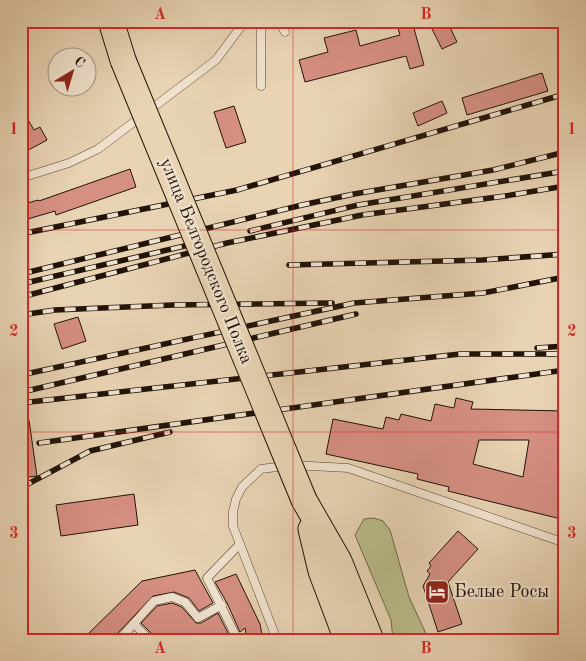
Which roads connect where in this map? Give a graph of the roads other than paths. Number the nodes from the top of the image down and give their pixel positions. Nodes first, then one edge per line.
1 (111, 21) edge
2 (245, 21) edge
3 (261, 21) edge
4 (278, 21) edge
5 (285, 32) dead end
6 (261, 86) dead end
7 (21, 178) edge
8 (304, 500) junction
9 (565, 542) edge
10 (240, 544) junction
11 (222, 605) junction
12 (134, 624) junction
13 (119, 640) edge
14 (150, 640) edge
15 (238, 640) edge
16 (277, 640) edge
17 (347, 640) edge
18 (371, 640) edge

1 - 8 main road, улица Белгородского Полка, bridge
2 - 7 lane
3 - 6 lane
4 - 5 lane
8 - 17 main road, улица Белгородского Полка
8 - 18 main road, улица Белгородского Полка
9 - 10 lane
10 - 11 lane
10 - 16 lane
11 - 12 lane
11 - 15 lane
12 - 13 lane
12 - 14 lane

